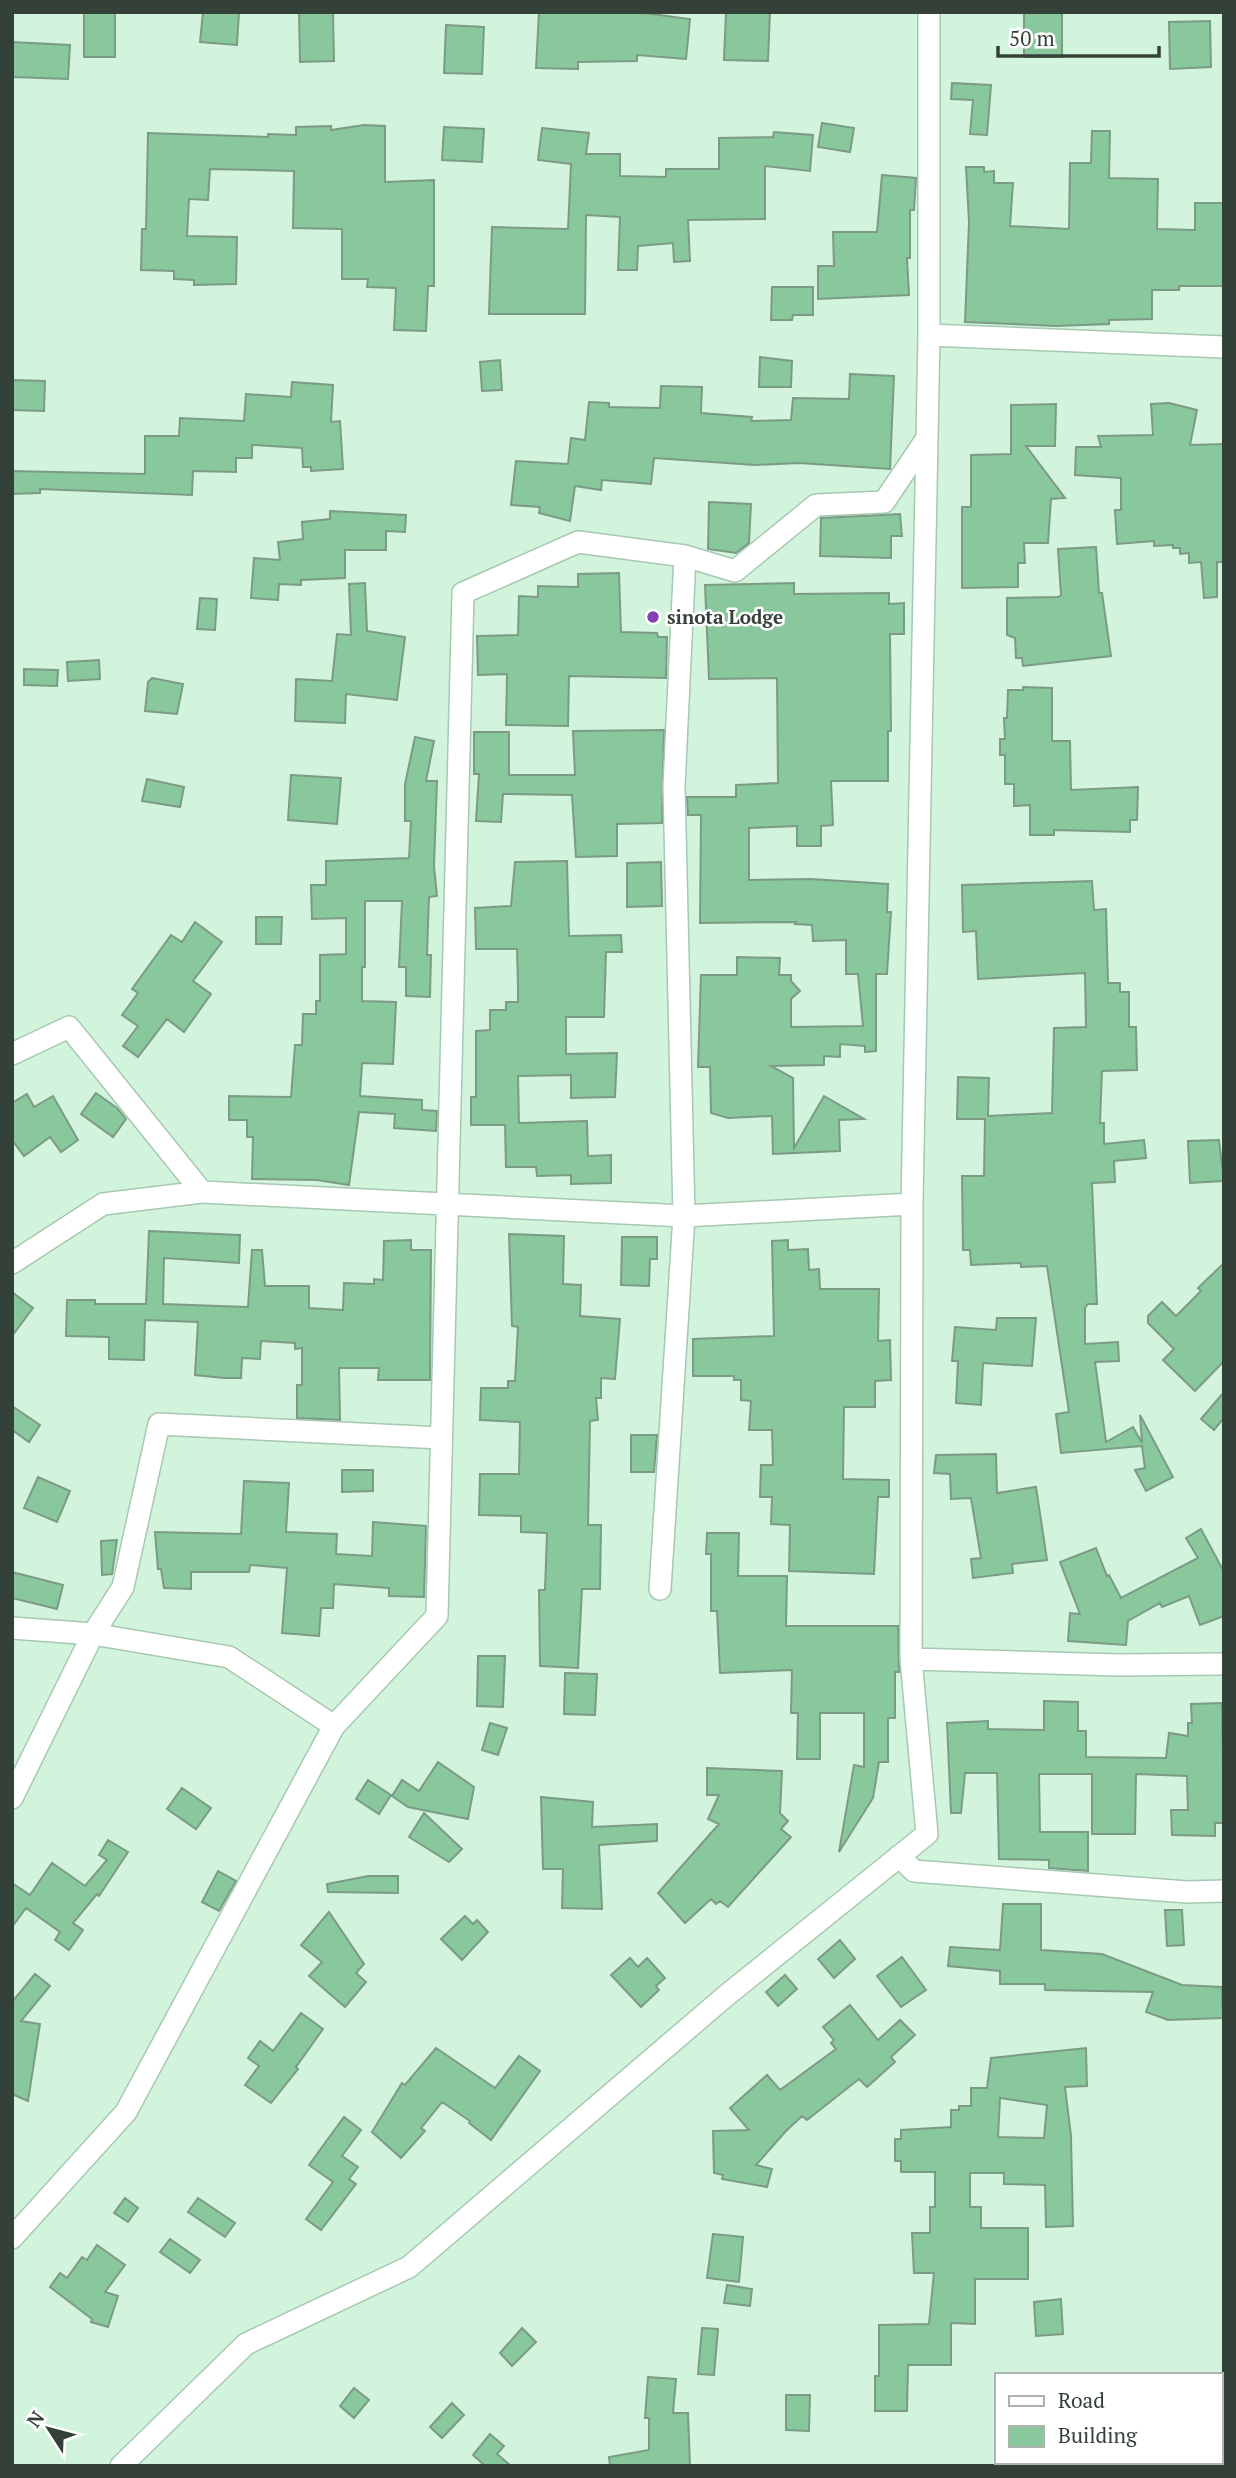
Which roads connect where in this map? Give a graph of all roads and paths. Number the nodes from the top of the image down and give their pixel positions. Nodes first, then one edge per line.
1 (929, 12) edge
2 (929, 335) junction
3 (1224, 347) edge
4 (927, 438) junction
5 (685, 556) junction
6 (12, 1054) edge
7 (202, 1192) junction
8 (912, 1204) junction
9 (448, 1207) junction
10 (684, 1216) junction
11 (12, 1263) edge
12 (441, 1438) junction
13 (660, 1589) dead end
14 (12, 1628) edge
15 (93, 1634) junction
16 (911, 1659) junction
17 (1224, 1664) edge
18 (334, 1726) junction
19 (12, 1798) edge
20 (899, 1856) junction
21 (1224, 1891) edge
22 (12, 2238) edge
23 (121, 2466) edge

1 - 2 street
2 - 3 street
2 - 4 street
4 - 5 street
4 - 8 street
5 - 9 street
5 - 10 street
6 - 7 street
7 - 9 street
7 - 11 street
8 - 10 street
8 - 16 street
9 - 10 street
9 - 12 street
10 - 13 street
12 - 15 street
12 - 18 street
14 - 15 street
15 - 18 street
15 - 19 street
16 - 17 street
16 - 20 street
18 - 22 street
20 - 21 street
20 - 23 street

